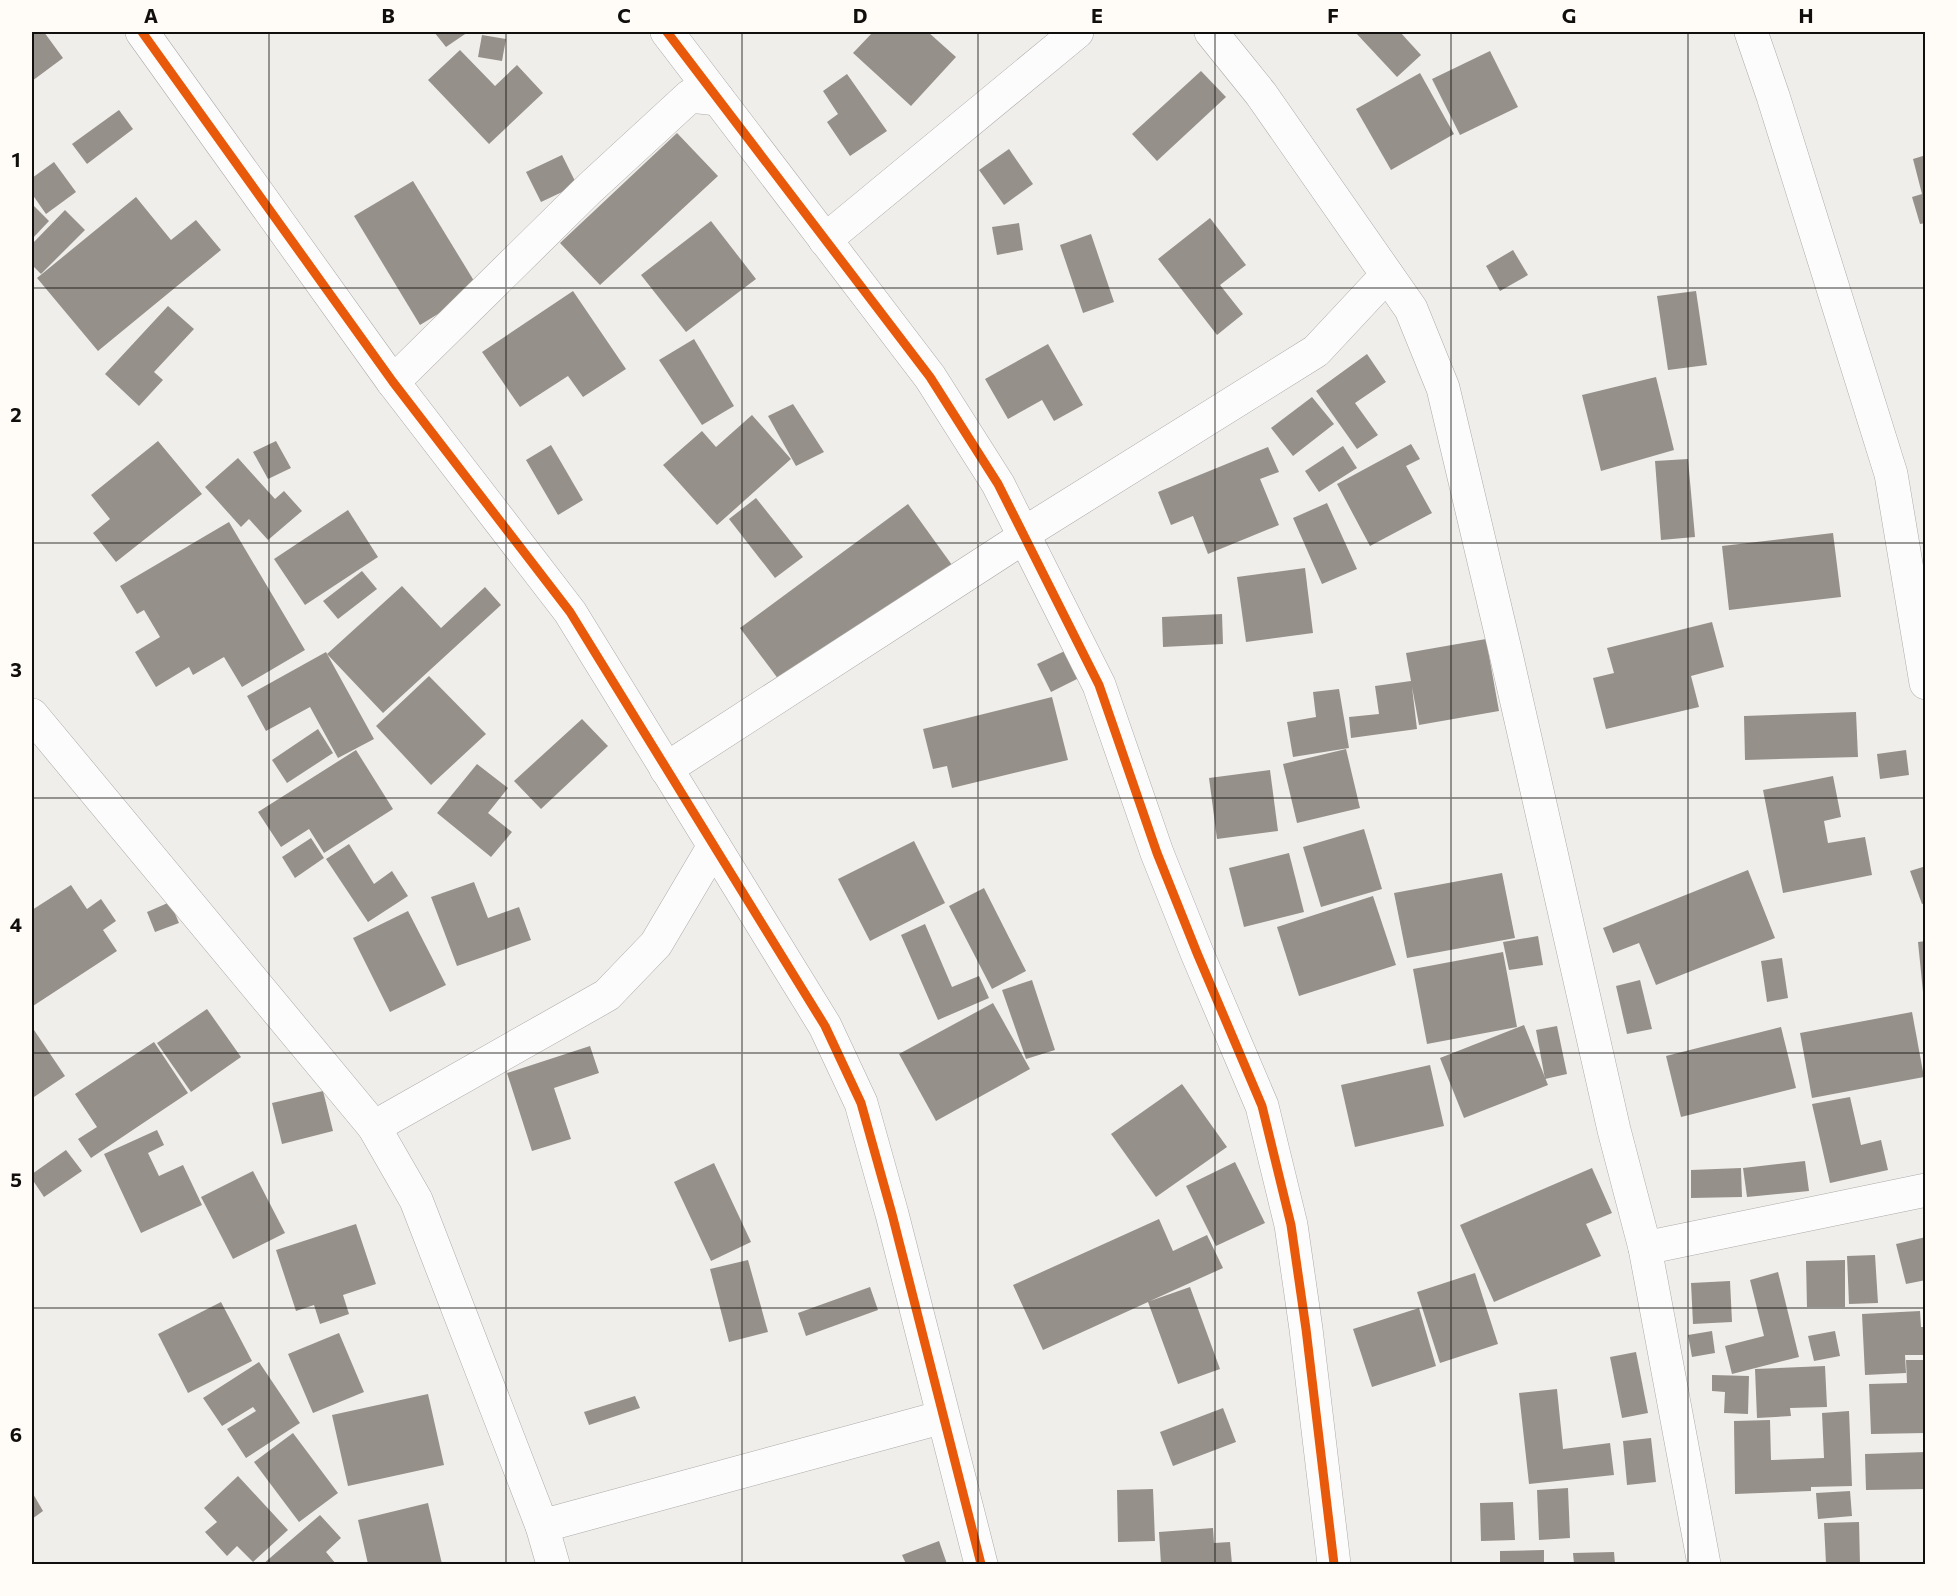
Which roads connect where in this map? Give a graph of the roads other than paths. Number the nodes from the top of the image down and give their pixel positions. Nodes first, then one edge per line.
1 (142, 32) edge
2 (667, 32) edge
3 (1077, 32) edge
4 (1211, 32) edge
5 (1751, 32) edge
6 (718, 99) junction
7 (825, 240) junction
8 (1387, 275) junction
9 (393, 382) junction
10 (1023, 534) junction
11 (1926, 683) edge
12 (32, 715) edge
13 (666, 769) junction
14 (714, 846) junction
15 (374, 1127) junction
16 (1926, 1190) edge
17 (1645, 1248) junction
18 (943, 1417) junction
19 (542, 1526) junction
20 (553, 1564) edge
21 (981, 1564) edge
22 (1334, 1564) edge
23 (1704, 1564) edge

1 - 9 street
2 - 6 street
3 - 7 street
4 - 8 street
5 - 11 street
6 - 7 street
6 - 9 street
7 - 10 street
8 - 10 street
8 - 17 street
9 - 13 street
10 - 13 street
10 - 22 street
12 - 15 street
13 - 14 street
14 - 15 street
14 - 18 street
15 - 19 street
16 - 17 street
17 - 23 street
18 - 19 street
18 - 21 street
19 - 20 street

